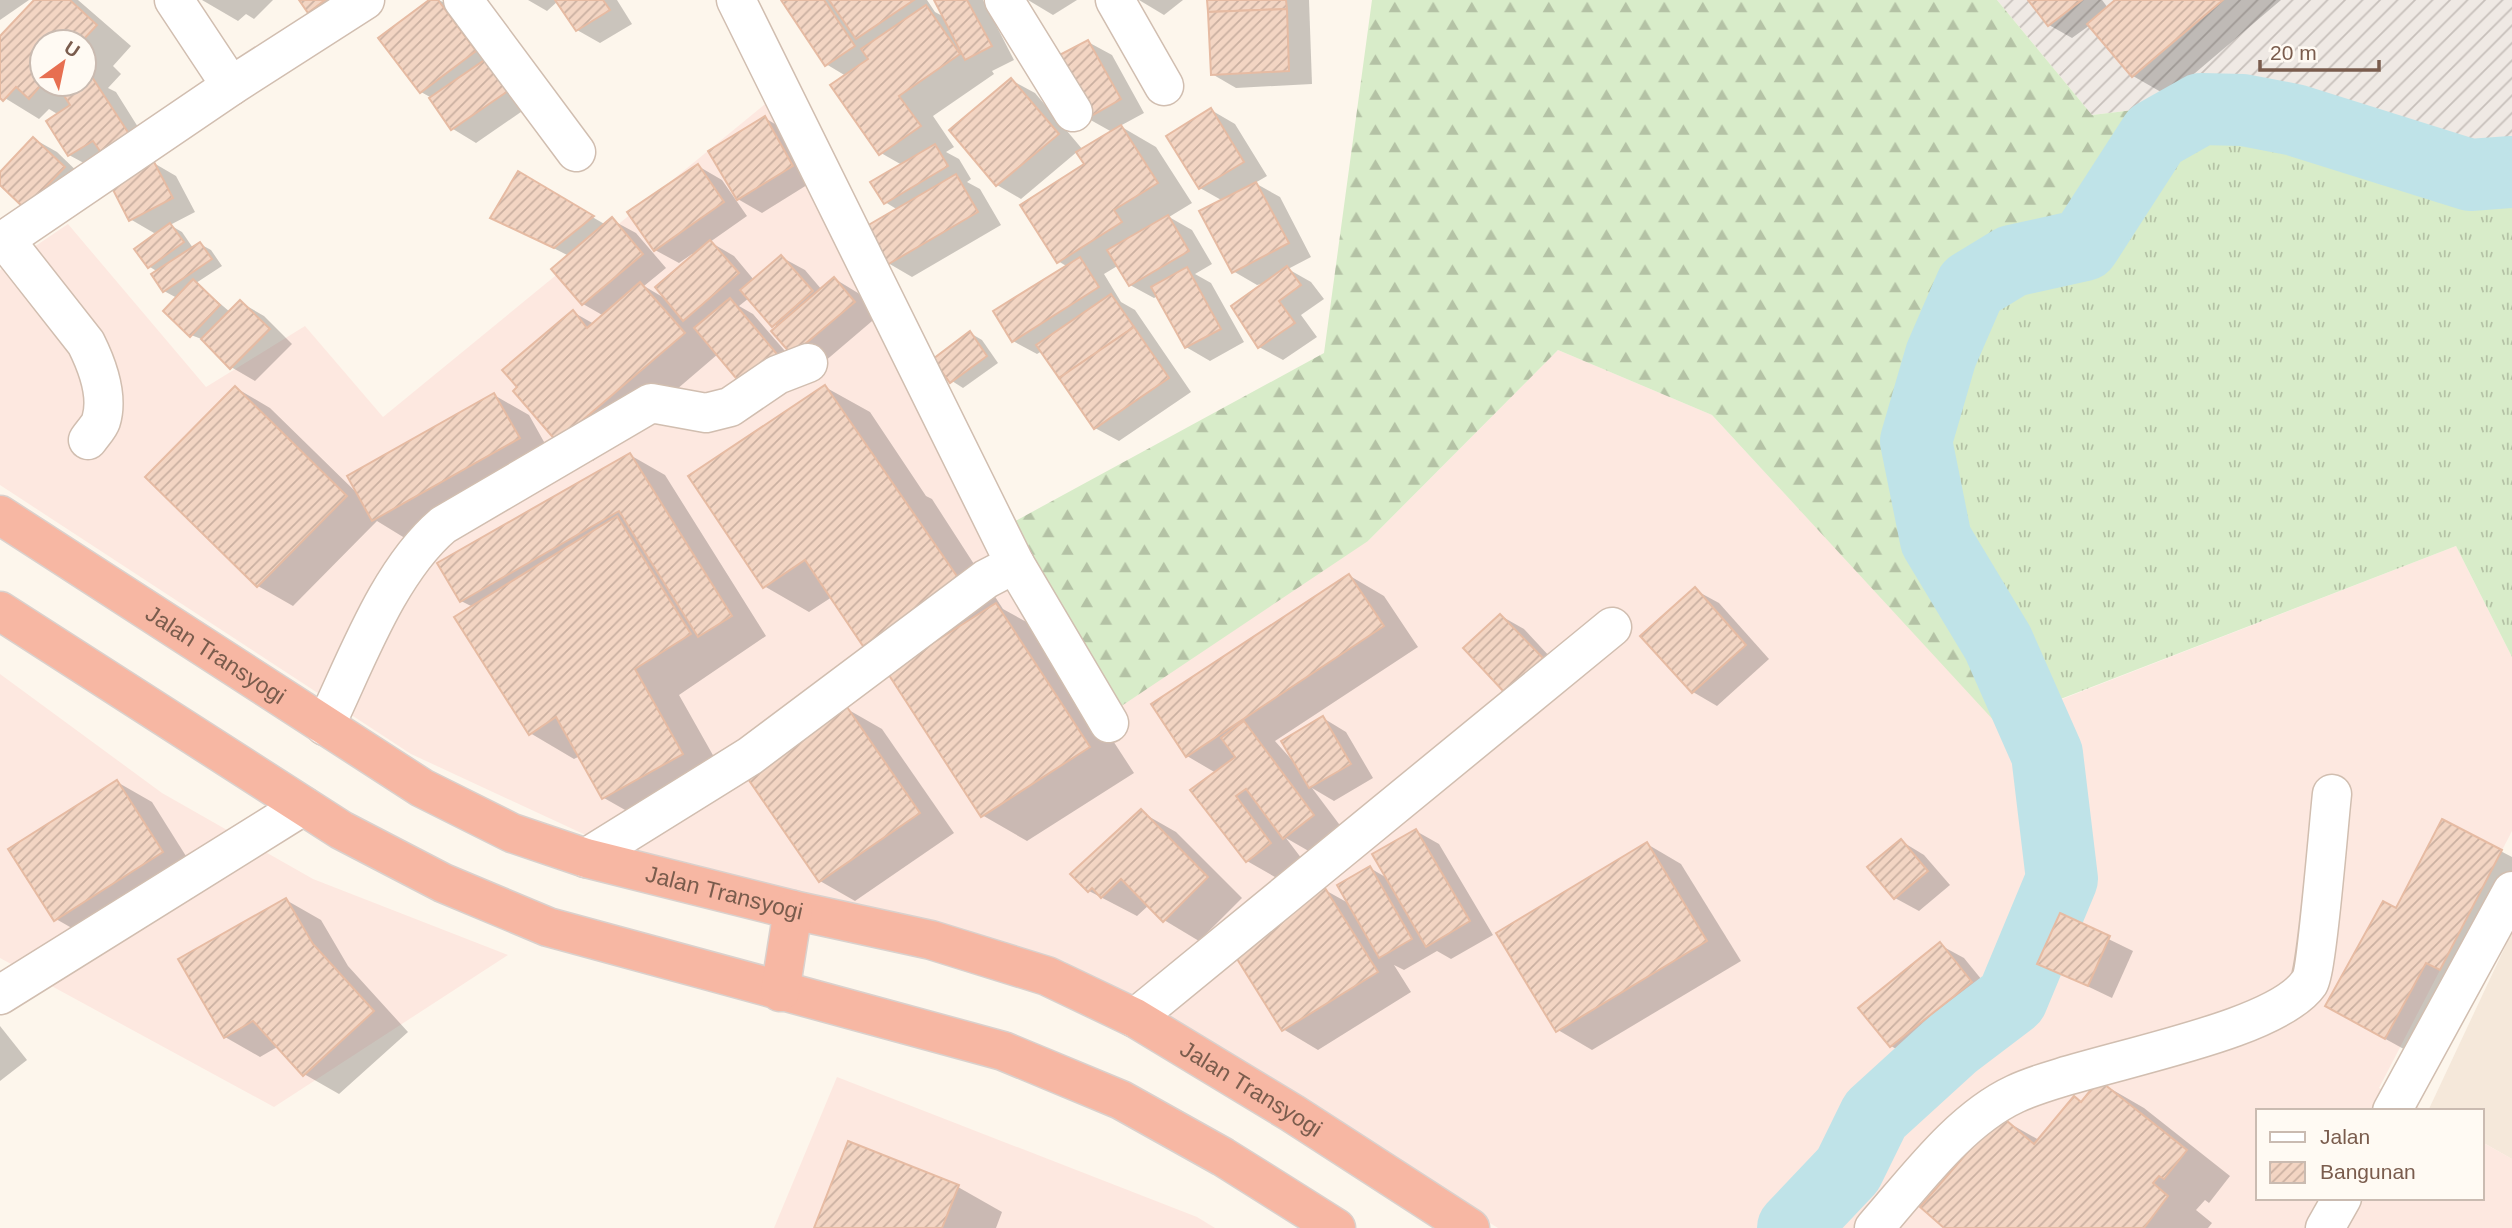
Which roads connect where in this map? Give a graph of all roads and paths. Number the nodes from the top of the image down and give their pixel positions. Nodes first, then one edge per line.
1 (174, 0) edge
2 (365, 0) edge
3 (463, 0) edge
4 (736, 0) edge
5 (1004, 0) edge
6 (1115, 0) edge
7 (231, 86) junction
8 (1164, 86) dead end
9 (1073, 112) dead end
10 (576, 152) dead end
11 (2, 241) edge
12 (808, 363) dead end
13 (88, 440) dead end
14 (0, 515) edge
15 (1015, 564) junction
16 (0, 611) edge
17 (1612, 627) dead end
18 (1109, 723) dead end
19 (325, 726) junction
20 (2332, 794) dead end
21 (303, 806) junction
22 (586, 858) junction
23 (2512, 891) edge
24 (793, 910) junction
25 (780, 992) junction
26 (0, 995) edge
27 (1135, 1018) junction
28 (2393, 1109) edge
29 (2341, 1200) edge
30 (1336, 1228) edge
31 (1470, 1228) edge
32 (1874, 1228) edge
33 (2325, 1228) edge

1 - 7 street
2 - 7 street
3 - 10 street
4 - 15 street
5 - 9 street
6 - 8 street
7 - 11 street
11 - 13 street
12 - 19 street
14 - 19 highway, Jalan Transyogi
15 - 18 street
15 - 22 street
16 - 21 highway
17 - 27 street
19 - 22 highway, Jalan Transyogi
20 - 32 street
21 - 25 highway
21 - 26 street
22 - 24 highway, Jalan Transyogi
23 - 28 street
24 - 25 highway
24 - 27 highway, Jalan Transyogi
25 - 30 highway
27 - 31 highway, Jalan Transyogi
29 - 33 street

